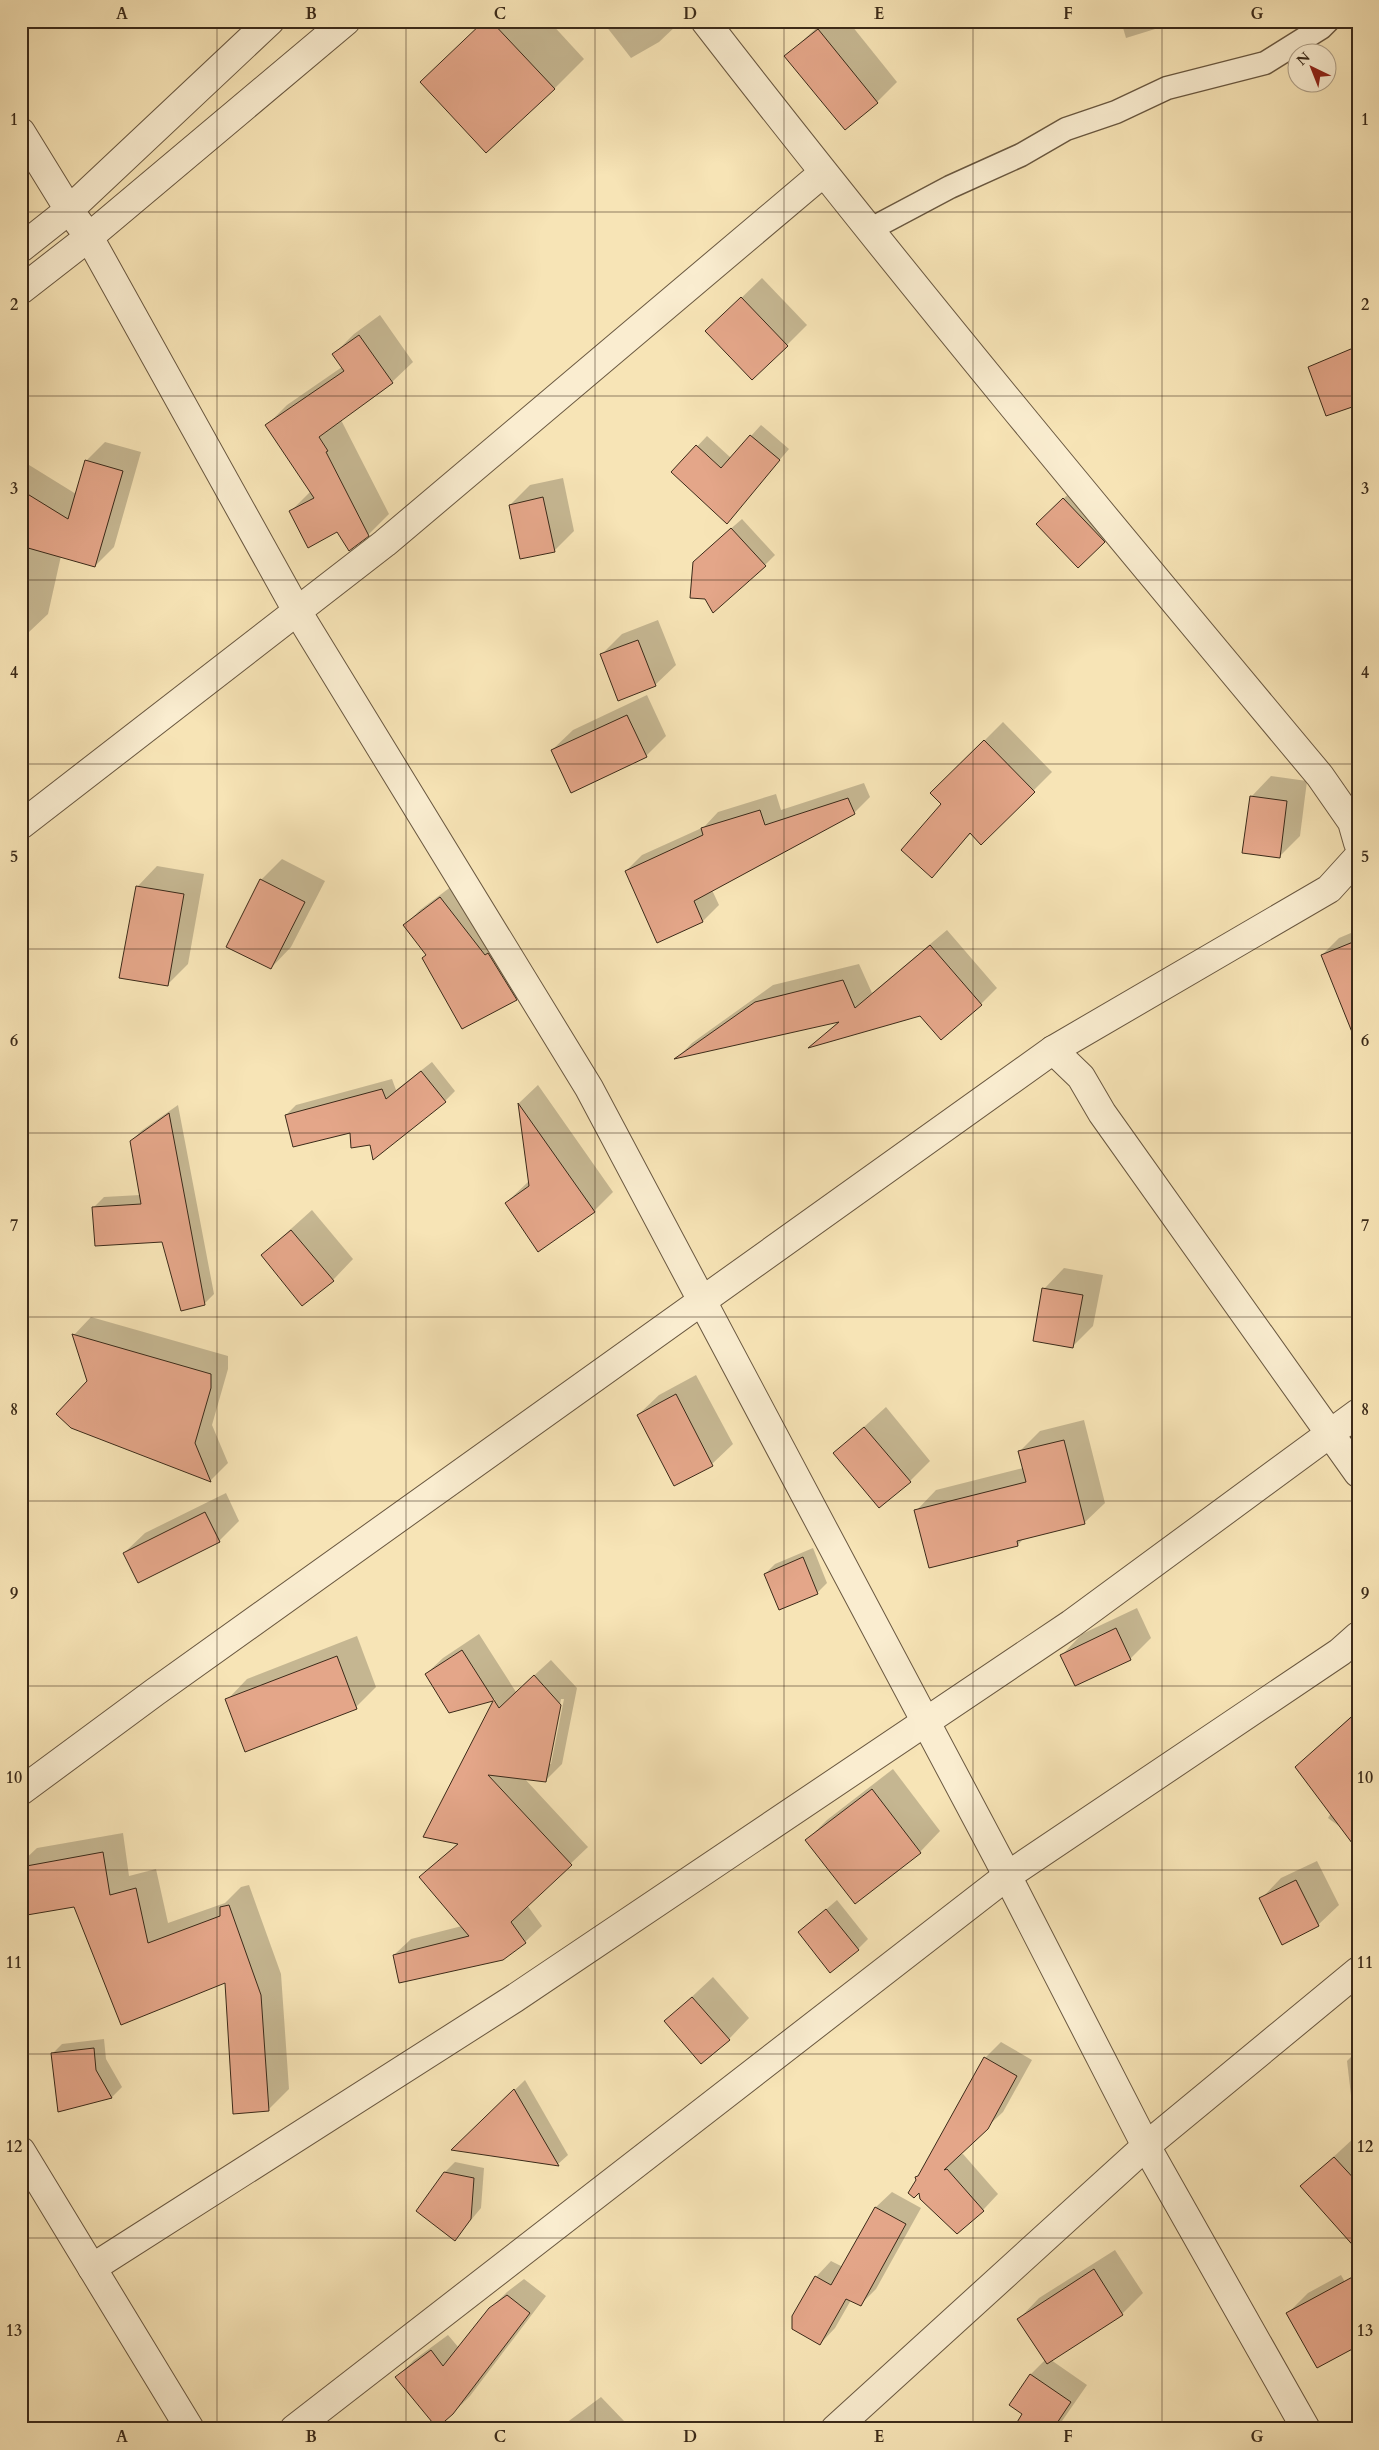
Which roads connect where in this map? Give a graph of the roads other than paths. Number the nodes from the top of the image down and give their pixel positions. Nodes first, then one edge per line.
1 (270, 21) edge
2 (346, 21) edge
3 (705, 21) edge
4 (1328, 21) edge
5 (21, 132) edge
6 (823, 173) junction
7 (69, 210) junction
8 (869, 230) junction
9 (89, 237) junction
10 (21, 248) edge
11 (21, 290) edge
12 (298, 611) junction
13 (21, 824) edge
14 (1358, 842) edge
15 (1358, 857) edge
16 (1053, 1050) junction
17 (702, 1301) junction
18 (1358, 1413) edge
19 (1329, 1434) junction
20 (1358, 1473) edge
21 (1358, 1636) edge
22 (926, 1722) junction
23 (21, 1791) edge
24 (1007, 1876) junction
25 (1358, 1971) edge
26 (1146, 2146) junction
27 (21, 2151) edge
28 (92, 2268) junction
29 (190, 2429) edge
30 (294, 2429) edge
31 (835, 2429) edge
32 (1306, 2429) edge

1 - 7 street
2 - 9 street
3 - 6 street
4 - 8 lane
5 - 7 street
6 - 8 street
6 - 12 street
7 - 9 street
7 - 10 street
8 - 14 street
9 - 11 street
9 - 12 street
12 - 13 street
12 - 17 street
15 - 16 street
16 - 17 street
16 - 19 street
17 - 22 street
17 - 23 street
18 - 19 street
19 - 20 street
19 - 22 street
21 - 24 street
22 - 24 street
22 - 28 street
24 - 26 street
24 - 30 street
25 - 26 street
26 - 31 street
26 - 32 street
27 - 28 street
28 - 29 street

